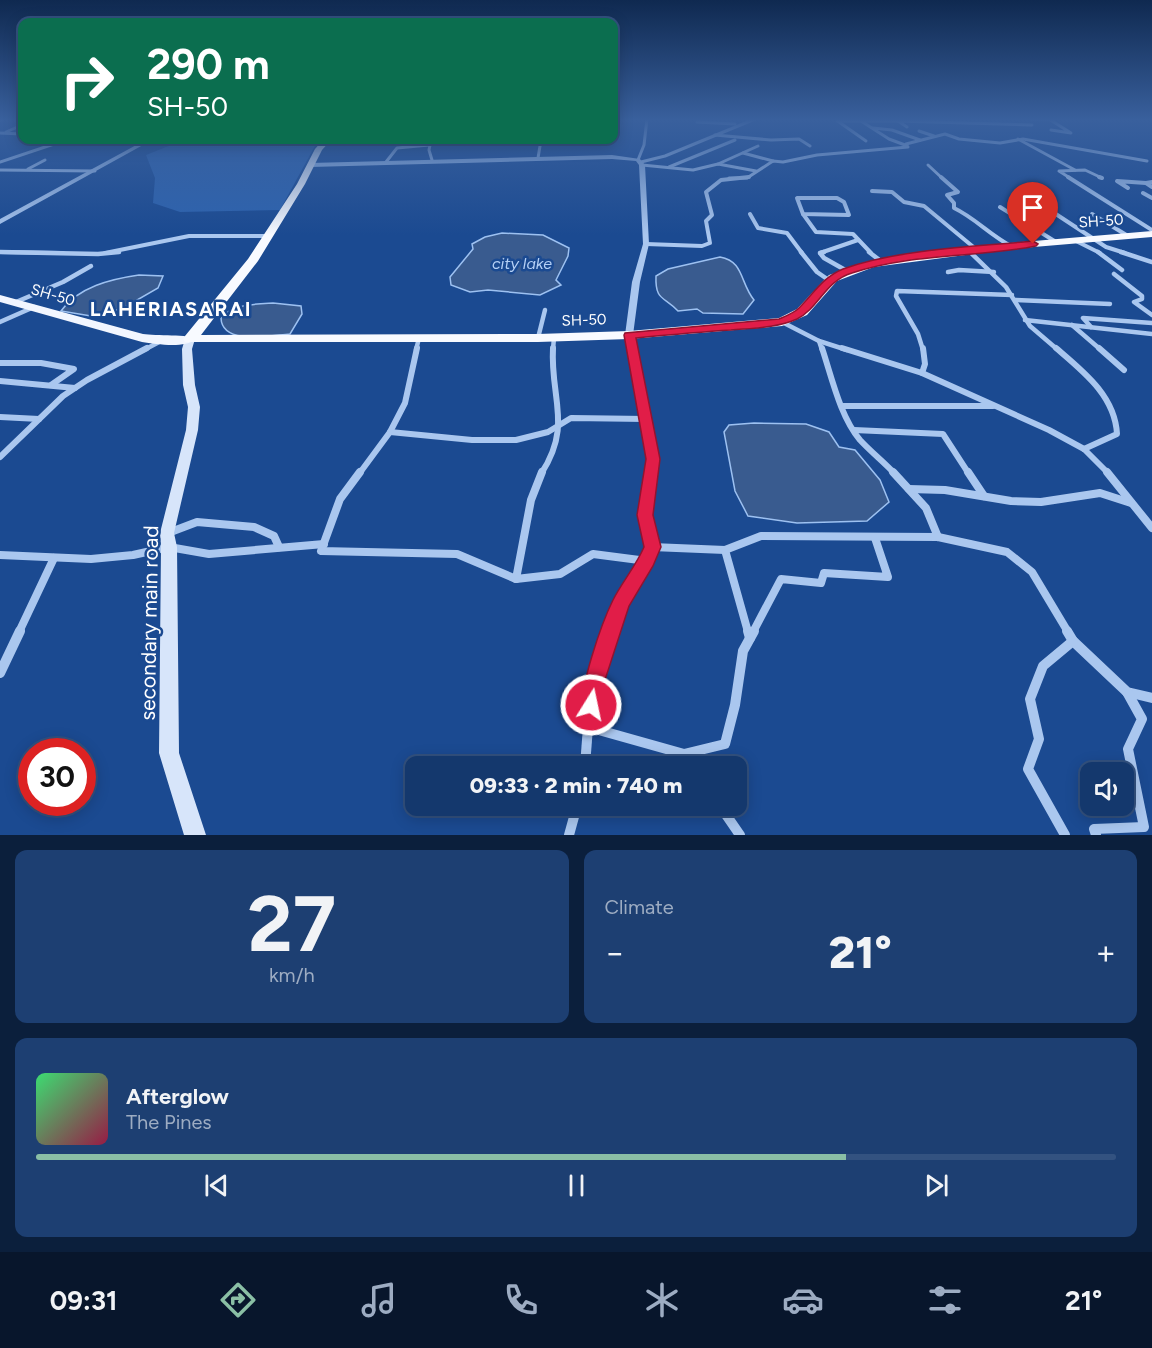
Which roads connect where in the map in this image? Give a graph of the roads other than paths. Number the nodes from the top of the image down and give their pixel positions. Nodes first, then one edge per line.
1 (118, 158) edge
2 (315, 158) edge
3 (389, 158) edge
4 (538, 158) edge
5 (622, 158) edge
6 (641, 158) edge
7 (658, 158) edge
8 (695, 158) edge
9 (732, 158) edge
10 (762, 158) edge
11 (803, 158) edge
12 (1053, 158) edge
13 (1129, 158) edge
14 (45, 160) dead end
15 (432, 160) joint
16 (773, 161) junction
17 (1147, 161) dead end
18 (386, 162) junction
19 (640, 163) junction
20 (718, 164) junction
21 (310, 165) junction
22 (928, 165) dead end
23 (665, 168) junction
24 (0, 170) edge
25 (25, 170) junction
26 (1075, 170) junction
27 (95, 171) junction
28 (756, 171) junction
29 (1102, 178) dead end
30 (1152, 182) edge
31 (1146, 183) junction
32 (1152, 187) edge
33 (1128, 188) dead end
34 (872, 191) dead end
35 (1143, 193) dead end
36 (1152, 198) edge
37 (1033, 199) dead end
38 (1000, 207) dead end
39 (1092, 213) dead end
40 (750, 214) dead end
41 (803, 214) junction
42 (0, 222) edge
43 (1152, 232) edge
44 (269, 236) junction
45 (1128, 236) junction
46 (1093, 239) junction
47 (858, 240) junction
48 (1074, 240) junction
49 (1056, 242) junction
50 (646, 244) junction
51 (1011, 246) junction
52 (973, 251) junction
53 (0, 252) edge
54 (882, 262) junction
55 (1152, 262) edge
56 (91, 266) dead end
57 (1122, 270) dead end
58 (847, 271) junction
59 (948, 272) dead end
60 (994, 272) junction
61 (1114, 274) dead end
62 (830, 281) junction
63 (0, 298) edge
64 (1014, 298) junction
65 (16, 302) junction
66 (1110, 304) dead end
67 (34, 306) junction
68 (545, 309) dead end
69 (1152, 315) edge
70 (1025, 320) junction
71 (0, 322) edge
72 (782, 322) junction
73 (1152, 323) edge
74 (1072, 325) junction
75 (1091, 327) junction
76 (1152, 334) edge
77 (629, 335) junction
78 (554, 337) junction
79 (419, 338) junction
80 (538, 338) junction
81 (190, 339) junction
82 (162, 341) junction
83 (819, 341) junction
84 (0, 363) edge
85 (1124, 370) dead end
86 (922, 373) junction
87 (0, 381) edge
88 (51, 386) junction
89 (75, 388) junction
90 (842, 406) junction
91 (996, 406) junction
92 (0, 417) edge
93 (39, 419) junction
94 (646, 419) junction
95 (559, 425) junction
96 (854, 430) junction
97 (390, 432) junction
98 (1084, 449) junction
99 (0, 457) edge
100 (909, 489) junction
101 (984, 496) junction
102 (1132, 503) junction
103 (1152, 528) edge
104 (938, 537) junction
105 (875, 538) junction
106 (168, 540) junction
107 (324, 544) junction
108 (279, 547) junction
109 (652, 547) junction
110 (725, 550) junction
111 (0, 555) edge
112 (54, 558) junction
113 (647, 561) junction
114 (516, 579) junction
115 (750, 638) junction
116 (1073, 641) junction
117 (0, 673) edge
118 (1127, 692) junction
119 (1152, 698) edge
120 (588, 727) junction
121 (684, 754) joint
122 (586, 756) edge
123 (574, 816) edge
124 (727, 816) edge
125 (195, 835) edge
126 (569, 835) edge
127 (740, 835) edge
128 (1065, 835) edge
129 (1096, 835) edge

1 - 27 street
2 - 21 highway
3 - 18 street
4 - 15 street
5 - 19 street
6 - 19 street
7 - 19 street
8 - 23 street
9 - 20 street
10 - 16 street
11 - 16 street
12 - 26 street
13 - 17 street
14 - 25 street
15 - 18 street
16 - 28 street
18 - 21 street
19 - 23 street
19 - 50 street
20 - 23 street
20 - 28 street
21 - 44 highway
22 - 51 street
24 - 25 street
25 - 27 street
26 - 29 street
26 - 43 street
27 - 42 street
28 - 50 street
30 - 31 street
31 - 32 street
31 - 33 street
34 - 52 street
35 - 36 street
37 - 46 street
38 - 49 street
39 - 45 street
40 - 62 street
41 - 41 street
41 - 47 street
43 - 45 highway, SH-50
44 - 53 street
44 - 81 highway
45 - 46 highway, SH-50
46 - 48 highway, SH-50
46 - 55 street
47 - 54 street
47 - 58 street
48 - 49 highway, SH-50
48 - 57 street
49 - 51 highway, SH-50
50 - 77 street
51 - 52 highway, SH-50
52 - 54 highway, SH-50
52 - 60 street
54 - 58 highway, SH-50
56 - 65 street
58 - 62 highway, SH-50
59 - 60 street
60 - 64 street
61 - 69 street
62 - 72 highway, SH-50
63 - 65 main road, SH-50
64 - 66 street
64 - 70 street
64 - 86 street
65 - 67 main road, SH-50
67 - 71 street
67 - 82 main road, SH-50
68 - 80 street
70 - 74 street
70 - 98 street
72 - 77 highway, SH-50
72 - 83 street
73 - 75 street
74 - 75 street
74 - 85 street
75 - 76 street
77 - 78 highway, SH-50
77 - 94 street
78 - 80 highway, SH-50
78 - 95 street
79 - 80 highway, SH-50
79 - 81 highway, SH-50
79 - 97 street
81 - 82 main road, SH-50
81 - 106 main road, secondary main road
82 - 89 street
83 - 86 street
83 - 90 street
84 - 88 street
86 - 91 street
87 - 88 street
88 - 89 street
89 - 93 street
90 - 91 street
90 - 96 street
91 - 98 street
92 - 93 street
93 - 99 street
94 - 95 street
94 - 109 street
95 - 97 street
95 - 114 street
96 - 100 street
96 - 101 street
97 - 107 street
98 - 102 street
100 - 101 street
100 - 104 street
101 - 102 street
102 - 103 street
104 - 105 street
104 - 116 street
105 - 110 street
105 - 115 street
106 - 108 street
106 - 108 street
106 - 112 street
106 - 125 main road, secondary main road
107 - 108 street
107 - 114 street
109 - 110 street
109 - 113 street
110 - 115 street
111 - 112 street
112 - 117 street
113 - 114 street
113 - 120 street
115 - 121 street
116 - 118 street
116 - 128 street
118 - 119 street
118 - 129 street
120 - 121 street
120 - 122 street
123 - 126 street
124 - 127 street

